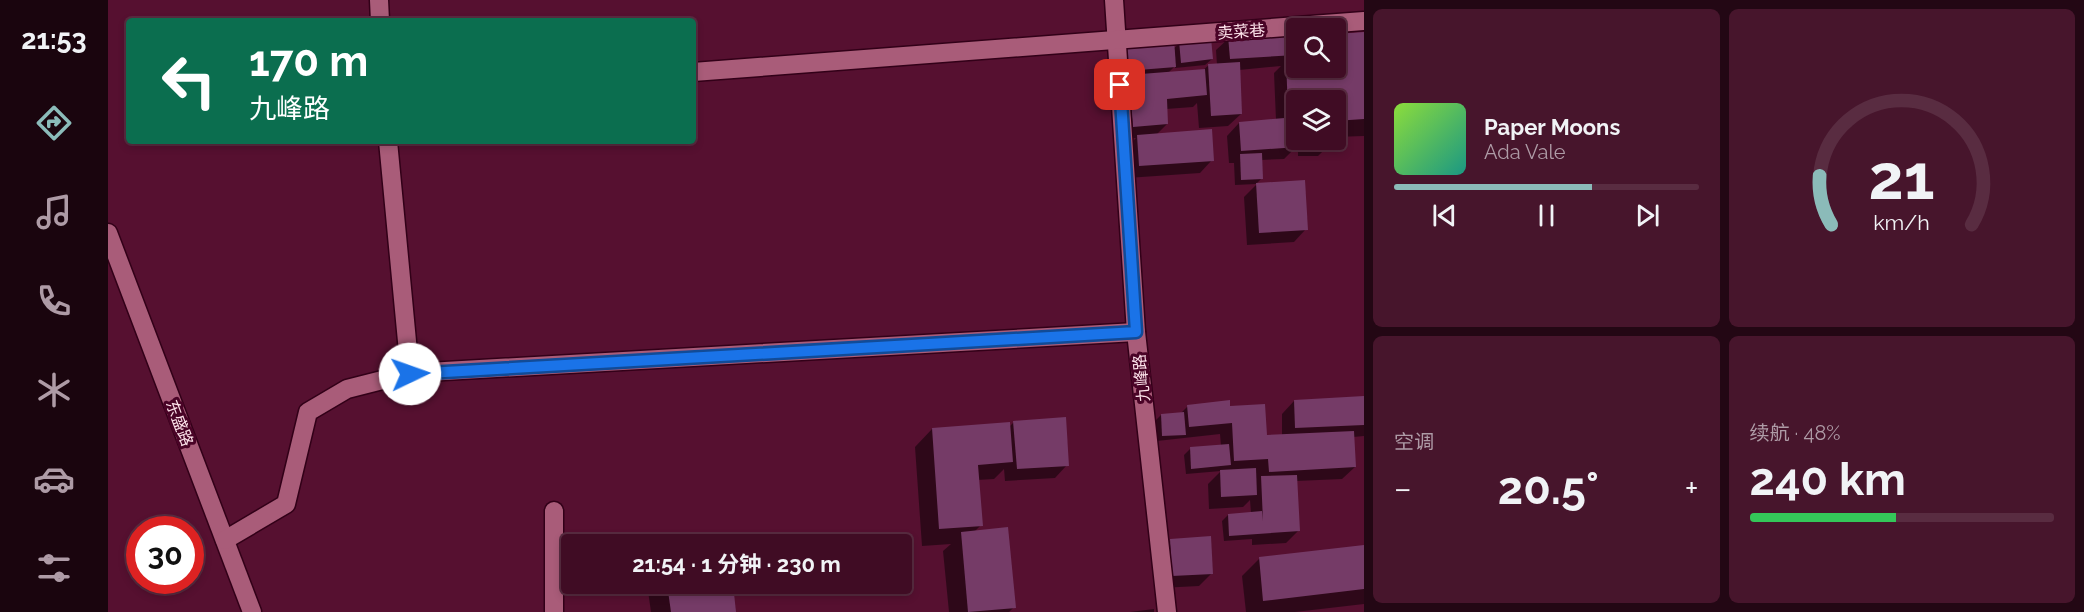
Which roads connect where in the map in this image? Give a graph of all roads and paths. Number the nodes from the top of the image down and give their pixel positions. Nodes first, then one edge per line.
1 (379, 0) edge
2 (1114, 0) edge
3 (380, 18) edge
4 (1364, 21) edge
5 (1118, 40) junction
6 (696, 72) edge
7 (388, 144) edge
8 (108, 233) edge
9 (1136, 332) junction
10 (410, 374) junction
11 (554, 511) dead end
12 (225, 540) junction
13 (252, 612) edge
14 (554, 612) edge
15 (1167, 612) edge

1 - 3 street
2 - 5 street, 九峰路
4 - 5 street, 卖菜巷
5 - 6 street, 卖菜巷
5 - 9 street, 九峰路
7 - 10 street
8 - 12 street, 东盛路
9 - 10 street
9 - 15 street, 九峰路
10 - 12 street
11 - 14 street
12 - 13 street, 东盛路

